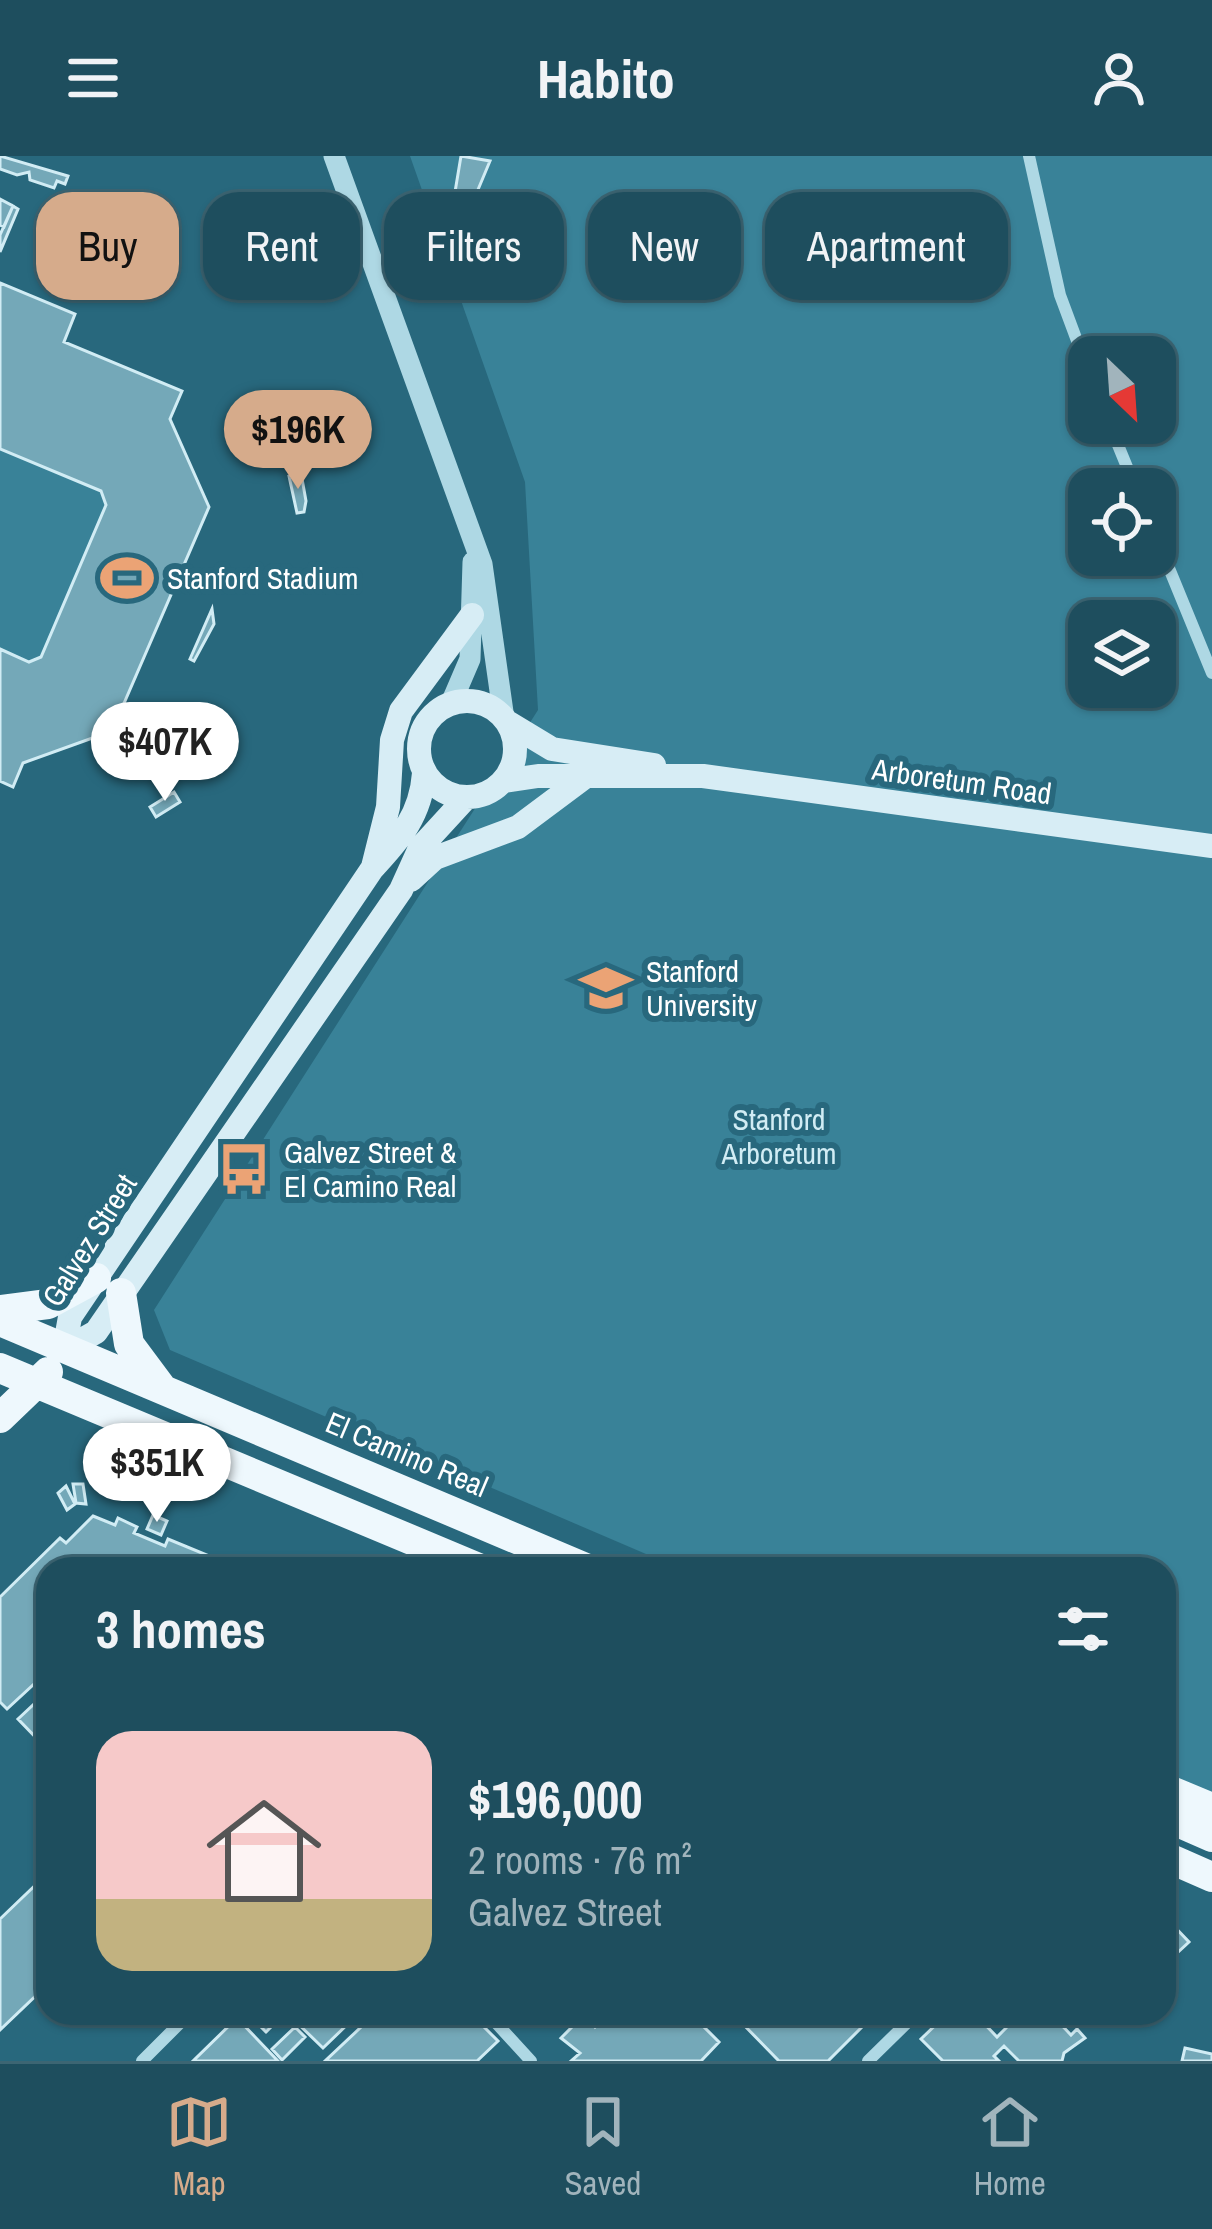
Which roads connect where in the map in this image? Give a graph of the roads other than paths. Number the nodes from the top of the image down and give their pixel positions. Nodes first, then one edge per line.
1 (334, 156) edge
2 (1029, 156) edge
3 (1075, 336) edge
4 (474, 544) junction
5 (1172, 576) edge
6 (472, 615) junction
7 (1212, 673) edge
8 (452, 701) junction
9 (506, 718) junction
10 (424, 773) junction
11 (703, 776) junction
12 (585, 777) junction
13 (504, 781) junction
14 (465, 799) junction
15 (1212, 846) edge
16 (372, 869) junction
17 (401, 890) junction
18 (108, 1286) junction
19 (0, 1310) edge
20 (0, 1321) edge
21 (64, 1350) junction
22 (0, 1368) edge
23 (39, 1384) junction
24 (161, 1387) junction
25 (0, 1418) edge
26 (452, 1557) edge
27 (560, 1557) edge
28 (1176, 1793) edge
29 (1212, 1808) edge
30 (1176, 1822) edge
31 (1212, 1838) edge
32 (1176, 1861) edge
33 (1212, 1877) edge
34 (178, 2025) edge
35 (498, 2025) edge
36 (905, 2025) edge
37 (142, 2061) edge
38 (531, 2061) edge
39 (868, 2061) edge

1 - 4 street
2 - 3 street
4 - 6 street
4 - 9 street
5 - 7 street
6 - 8 street
6 - 16 main road
8 - 9 main road
8 - 10 main road
9 - 11 main road, Arboretum Road
9 - 13 main road
10 - 14 main road
10 - 16 main road, Galvez Street
11 - 12 main road, Arboretum Road
11 - 15 main road, Arboretum Road
12 - 13 main road, Arboretum Road
12 - 17 main road
13 - 14 main road
14 - 17 main road, Galvez Street
16 - 18 main road, Galvez Street
17 - 18 main road, Galvez Street
18 - 19 main road
18 - 21 main road, Galvez Street
18 - 24 main road
20 - 21 main road, El Camino Real
21 - 23 main road
21 - 24 main road, El Camino Real
22 - 23 main road
23 - 25 main road
23 - 26 main road
24 - 27 main road, El Camino Real
28 - 29 main road
30 - 31 main road
32 - 33 main road
34 - 37 street
35 - 38 street
36 - 39 street

